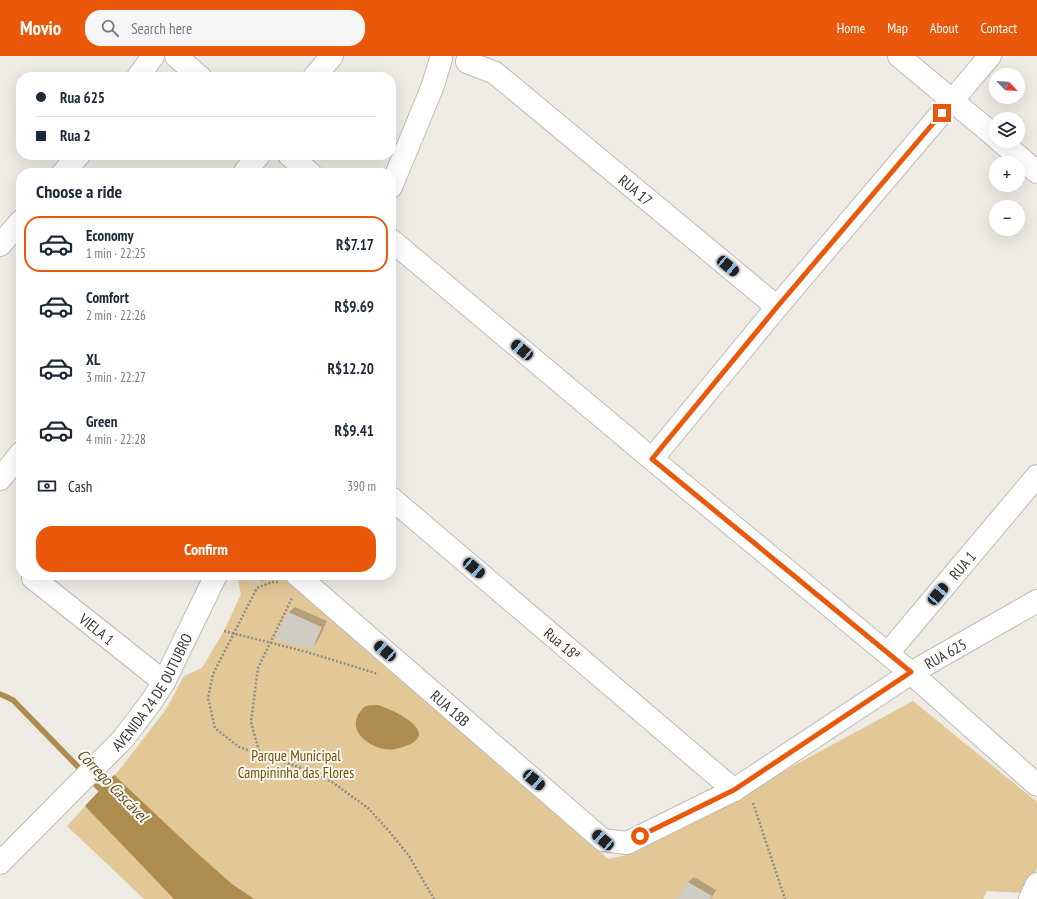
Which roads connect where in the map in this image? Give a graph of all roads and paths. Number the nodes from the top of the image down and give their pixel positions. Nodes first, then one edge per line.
1 (153, 56) edge
2 (176, 56) edge
3 (332, 56) edge
4 (899, 56) edge
5 (990, 56) edge
6 (465, 61) edge
7 (142, 72) edge
8 (194, 72) edge
9 (318, 72) edge
10 (952, 101) junction
11 (989, 132) edge
12 (1008, 148) edge
13 (74, 160) edge
14 (295, 160) edge
15 (67, 168) edge
16 (304, 168) edge
17 (1037, 172) edge
18 (396, 175) edge
19 (16, 227) edge
20 (396, 244) edge
21 (0, 246) edge
22 (777, 307) junction
23 (16, 459) edge
24 (652, 459) junction
25 (1037, 476) edge
26 (0, 479) edge
27 (396, 502) edge
28 (36, 580) edge
29 (214, 580) edge
30 (292, 583) edge
31 (1037, 601) edge
32 (224, 630) dead end
33 (234, 633) junction
34 (270, 642) junction
35 (888, 653) junction
36 (911, 672) junction
37 (381, 675) dead end
38 (164, 682) junction
39 (260, 755) junction
40 (1037, 785) edge
41 (742, 794) junction
42 (603, 840) joint
43 (0, 863) edge
44 (1037, 884) edge
45 (434, 899) edge
46 (785, 899) edge
47 (1030, 899) edge

1 - 7 street
2 - 8 street
3 - 9 street
4 - 10 street
5 - 10 street
6 - 18 street
6 - 22 street, RUA 17
10 - 11 street
10 - 22 street
12 - 17 street
13 - 15 street
14 - 16 street
19 - 21 street
20 - 24 street
22 - 24 street
23 - 26 street
24 - 35 street
25 - 35 street, RUA 1
27 - 41 street, Rua 18ª
28 - 38 street, VIELA 1
29 - 38 street, AVENIDA 24 DE OUTUBRO
30 - 33 path
30 - 34 path
30 - 42 street, RUA 18B
31 - 36 street, RUA 625
32 - 33 path
33 - 34 path
33 - 39 path
34 - 37 path
34 - 39 path
35 - 36 street
36 - 40 street
36 - 41 street, RUA 625
38 - 43 street, AVENIDA 24 DE OUTUBRO
39 - 45 path
41 - 42 street, RUA 625
41 - 46 path
44 - 47 street

